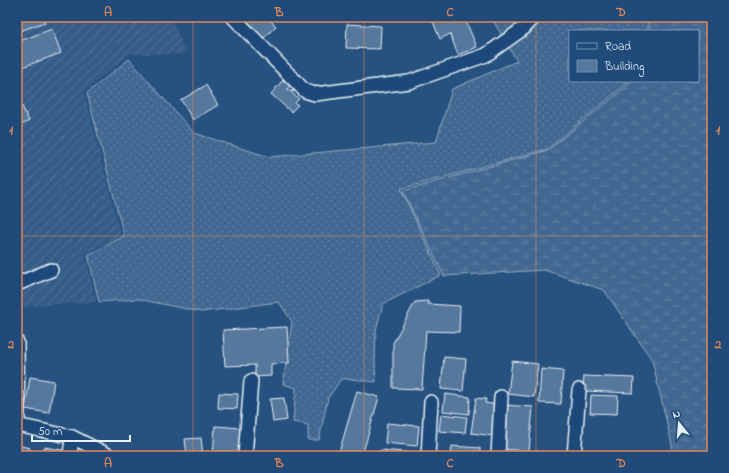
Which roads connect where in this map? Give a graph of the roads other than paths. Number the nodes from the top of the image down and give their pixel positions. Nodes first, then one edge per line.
1 (233, 17) edge
2 (534, 17) edge
3 (51, 270) dead end
4 (17, 284) edge
5 (17, 342) edge
6 (251, 381) dead end
7 (579, 390) dead end
8 (501, 397) dead end
9 (431, 402) dead end
10 (17, 425) edge
11 (72, 437) junction
12 (70, 456) edge
13 (110, 456) edge
14 (245, 456) edge
15 (428, 456) edge
16 (498, 456) edge
17 (574, 456) edge

1 - 2 street
3 - 4 street
5 - 10 street
6 - 14 street
7 - 17 street
8 - 16 street
9 - 15 street
10 - 11 street
11 - 12 street
11 - 13 street

